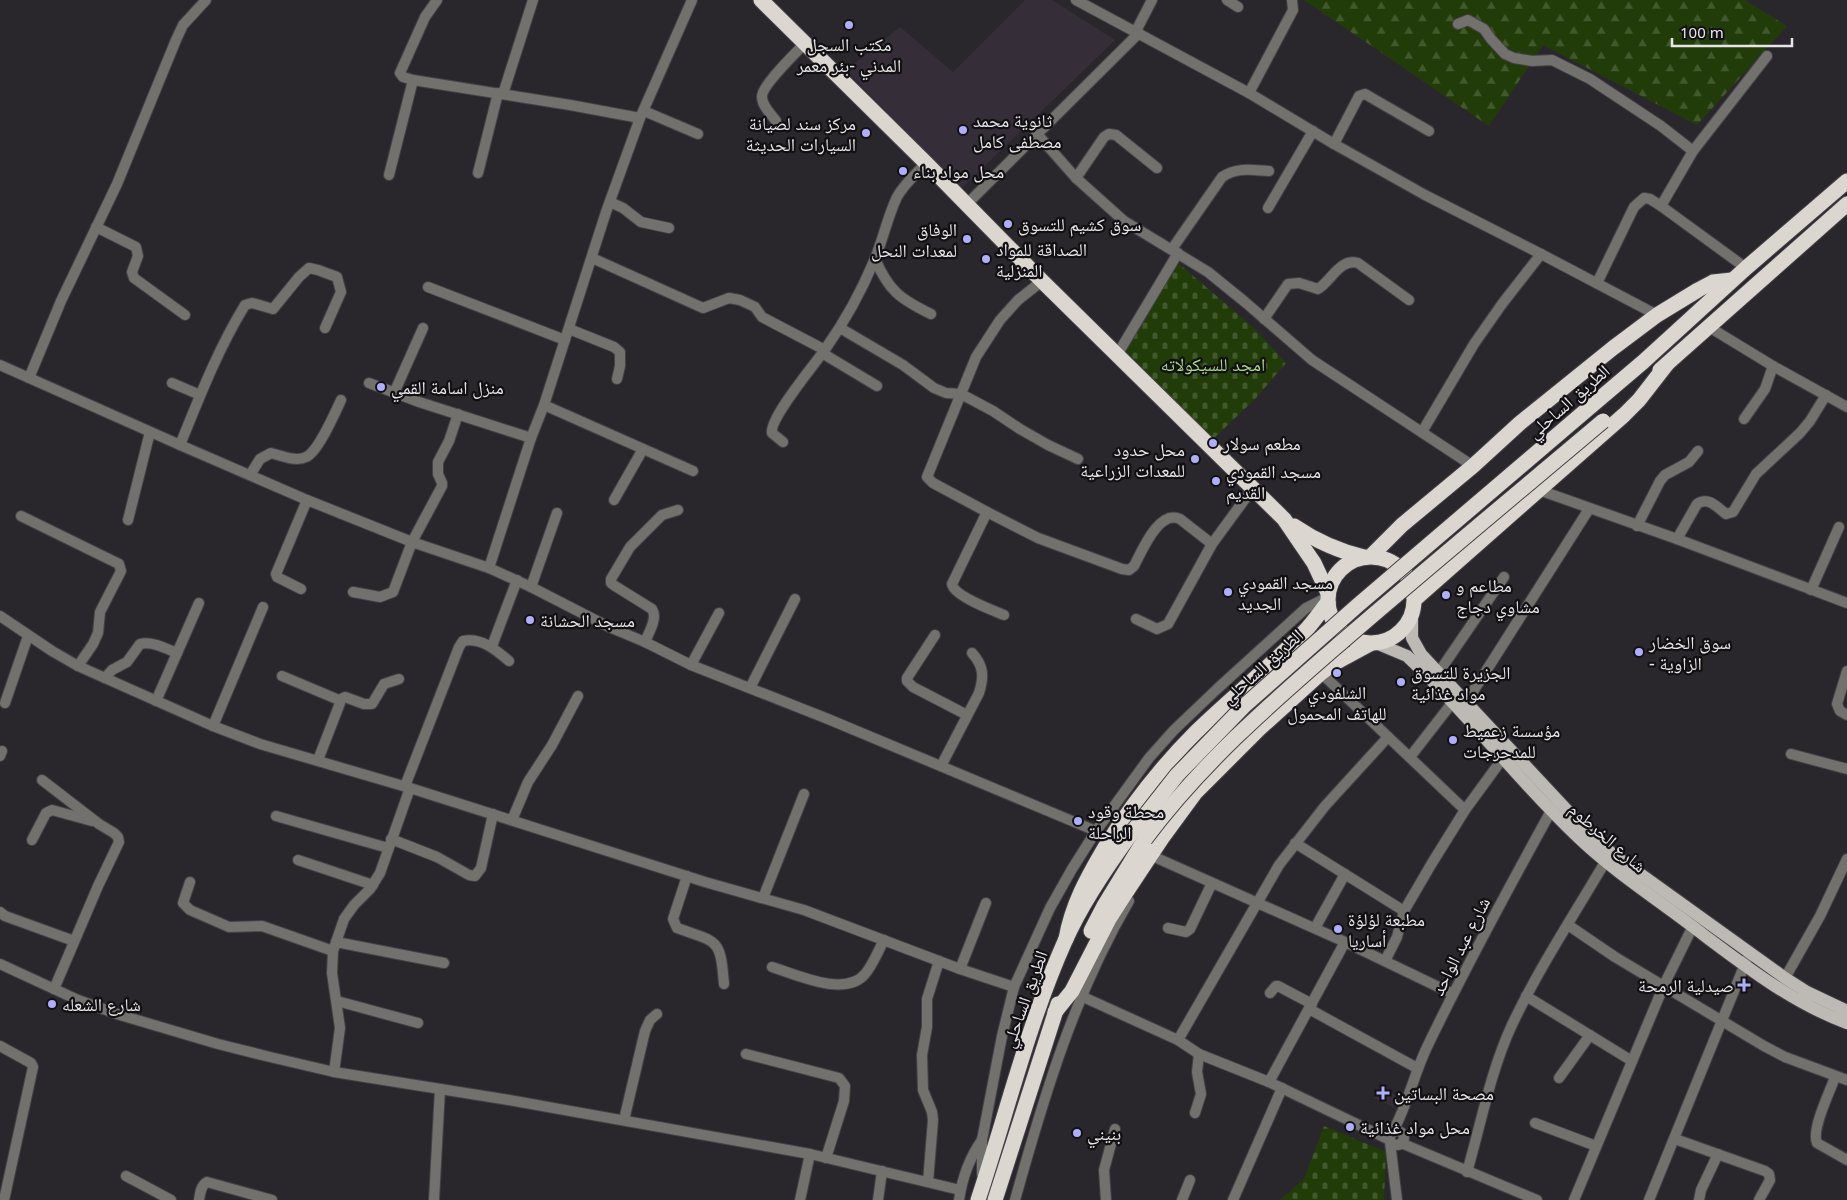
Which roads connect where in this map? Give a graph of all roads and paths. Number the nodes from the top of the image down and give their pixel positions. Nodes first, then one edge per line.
1 (206, 0) edge
2 (437, 0) edge
3 (533, 0) edge
4 (692, 0) edge
5 (761, 0) edge
6 (1076, 0) edge
7 (1152, 0) edge
8 (1227, 0) edge
9 (1292, 0) edge
10 (1238, 6) dead end
11 (1458, 24) dead end
12 (1137, 32) junction
13 (805, 43) junction
14 (1767, 56) dead end
15 (412, 80) junction
16 (500, 93) junction
17 (1249, 94) junction
18 (642, 115) junction
19 (776, 121) dead end
20 (1313, 131) junction
21 (1429, 131) dead end
22 (698, 134) dead end
23 (1038, 135) junction
24 (1334, 144) junction
25 (1693, 151) junction
26 (926, 162) junction
27 (1157, 168) dead end
28 (1269, 171) dead end
29 (478, 172) dead end
30 (389, 175) dead end
31 (1076, 178) junction
32 (1847, 181) edge
33 (610, 202) junction
34 (967, 204) junction
35 (1847, 204) edge
36 (1661, 206) junction
37 (1268, 208) dead end
38 (96, 227) junction
39 (670, 228) dead end
40 (1175, 251) junction
41 (1541, 254) junction
42 (592, 258) junction
43 (875, 259) junction
44 (1746, 268) junction
45 (1732, 280) junction
46 (1042, 281) junction
47 (1597, 283) junction
48 (428, 287) dead end
49 (1409, 300) dead end
50 (931, 314) dead end
51 (186, 315) dead end
52 (1657, 315) junction
53 (1264, 319) junction
54 (1709, 327) junction
55 (325, 328) dead end
56 (423, 328) dead end
57 (840, 328) junction
58 (569, 329) junction
59 (565, 340) junction
60 (823, 352) junction
61 (1116, 355) junction
62 (1667, 364) junction
63 (0, 365) edge
64 (1773, 366) junction
65 (29, 378) junction
66 (617, 378) dead end
67 (172, 383) dead end
68 (369, 383) dead end
69 (877, 386) dead end
70 (394, 393) junction
71 (961, 394) junction
72 (200, 395) junction
73 (1826, 395) junction
74 (341, 400) dead end
75 (544, 405) junction
76 (1847, 407) edge
77 (458, 414) junction
78 (1744, 419) dead end
79 (150, 432) junction
80 (1422, 432) junction
81 (531, 438) junction
82 (783, 442) dead end
83 (180, 445) junction
84 (643, 449) junction
85 (1698, 451) dead end
86 (1078, 459) dead end
87 (1473, 466) junction
88 (694, 471) dead end
89 (250, 476) junction
90 (1252, 488) junction
91 (1539, 490) junction
92 (307, 500) junction
93 (614, 500) dead end
94 (1589, 509) junction
95 (678, 510) dead end
96 (987, 512) junction
97 (557, 513) dead end
98 (21, 516) dead end
99 (1284, 519) junction
100 (128, 520) dead end
101 (1637, 526) junction
102 (1840, 526) dead end
103 (1677, 539) junction
104 (412, 542) junction
105 (1212, 544) junction
106 (1367, 557) junction
107 (488, 568) junction
108 (1504, 577) dead end
109 (516, 580) junction
110 (530, 586) junction
111 (301, 588) dead end
112 (1811, 590) junction
113 (353, 592) dead end
114 (1328, 597) junction
115 (795, 599) dead end
116 (1415, 599) junction
117 (199, 603) dead end
118 (1847, 603) edge
119 (263, 607) dead end
120 (719, 613) dead end
121 (1004, 615) dead end
122 (0, 616) edge
123 (1412, 616) junction
124 (1136, 619) dead end
125 (935, 635) dead end
126 (28, 636) junction
127 (645, 642) junction
128 (1373, 643) junction
129 (492, 646) junction
130 (177, 653) junction
131 (972, 653) dead end
132 (509, 661) dead end
133 (78, 666) junction
134 (691, 666) junction
135 (1847, 670) edge
136 (1439, 672) junction
137 (1321, 673) junction
138 (282, 676) dead end
139 (104, 678) junction
140 (399, 679) dead end
141 (750, 688) junction
142 (578, 696) dead end
143 (340, 700) junction
144 (156, 701) junction
145 (1467, 701) junction
146 (1452, 703) junction
147 (5, 704) dead end
148 (967, 715) junction
149 (1847, 715) edge
150 (213, 726) junction
151 (1388, 737) junction
152 (1791, 754) dead end
153 (1410, 757) junction
154 (1503, 758) junction
155 (318, 760) junction
156 (941, 766) junction
157 (1847, 769) edge
158 (42, 780) dead end
159 (407, 787) junction
160 (804, 794) dead end
161 (1555, 806) junction
162 (1465, 810) junction
163 (493, 814) junction
164 (276, 816) dead end
165 (512, 820) junction
166 (97, 823) junction
167 (1096, 831) junction
168 (1139, 835) junction
169 (32, 840) dead end
170 (1295, 843) junction
171 (390, 844) junction
172 (1152, 856) junction
173 (1847, 859) edge
174 (298, 860) dead end
175 (1605, 862) junction
176 (1345, 874) junction
177 (687, 876) junction
178 (190, 882) dead end
179 (1212, 883) junction
180 (372, 885) junction
181 (764, 898) junction
182 (1257, 902) junction
183 (986, 903) dead end
184 (1404, 911) junction
185 (0, 912) edge
186 (1568, 925) junction
187 (1692, 926) junction
188 (1168, 928) dead end
189 (1315, 928) junction
190 (1066, 939) junction
191 (884, 940) junction
192 (74, 941) junction
193 (1345, 942) junction
194 (334, 946) junction
195 (1747, 959) junction
196 (939, 961) junction
197 (1385, 961) junction
198 (444, 963) dead end
199 (0, 964) edge
200 (772, 966) dead end
201 (960, 969) junction
202 (1784, 978) junction
203 (724, 984) dead end
204 (1664, 985) junction
205 (1014, 987) junction
206 (54, 989) junction
207 (1270, 993) dead end
208 (1453, 994) junction
209 (1081, 996) junction
210 (1526, 996) junction
211 (336, 1001) junction
212 (1310, 1006) junction
213 (1847, 1011) edge
214 (1055, 1012) junction
215 (657, 1014) dead end
216 (1722, 1022) junction
217 (418, 1023) dead end
218 (1847, 1023) edge
219 (1590, 1034) junction
220 (1178, 1040) junction
221 (0, 1046) edge
222 (746, 1054) dead end
223 (1199, 1054) junction
224 (1632, 1061) junction
225 (1417, 1068) junction
226 (334, 1072) junction
227 (1835, 1077) junction
228 (1559, 1078) dead end
229 (1847, 1080) edge
230 (1269, 1082) junction
231 (1282, 1088) junction
232 (440, 1089) junction
233 (1195, 1113) dead end
234 (624, 1120) junction
235 (1535, 1122) dead end
236 (1115, 1129) dead end
237 (1397, 1138) junction
238 (1675, 1138) junction
239 (982, 1140) junction
240 (1596, 1146) junction
241 (810, 1154) junction
242 (1718, 1154) junction
243 (826, 1158) junction
244 (1847, 1160) edge
245 (882, 1171) junction
246 (1467, 1172) junction
247 (126, 1176) dead end
248 (5, 1177) edge
249 (1190, 1180) dead end
250 (928, 1182) junction
251 (960, 1195) edge
252 (980, 1195) edge
253 (4, 1200) edge
254 (171, 1200) edge
255 (199, 1200) edge
256 (272, 1200) edge
257 (434, 1200) edge
258 (800, 1200) edge
259 (878, 1200) edge
260 (996, 1200) edge
261 (1015, 1200) edge
262 (1106, 1200) edge
263 (1182, 1200) edge
264 (1234, 1200) edge
265 (1397, 1200) edge
266 (1537, 1200) edge
267 (1574, 1200) edge
268 (1648, 1200) edge
269 (1699, 1200) edge
270 (1759, 1200) edge

1 - 38 street
2 - 15 street
3 - 16 street
4 - 18 street
5 - 13 highway
6 - 12 street
7 - 12 street
8 - 10 street
9 - 17 street
11 - 25 street
12 - 17 street
12 - 23 street
13 - 19 street
13 - 26 highway
14 - 25 street
15 - 16 street
15 - 30 street
16 - 18 street
16 - 29 street
17 - 20 street
18 - 22 street
18 - 33 street
20 - 24 street
20 - 37 street
21 - 24 street
23 - 31 street
23 - 34 street
24 - 41 street
25 - 36 street
26 - 34 highway
26 - 43 street
27 - 31 street
28 - 40 street
31 - 40 street
32 - 44 highway, الطريق الساحلي
33 - 39 street
33 - 42 street
34 - 46 highway
35 - 54 highway, الطريق الساحلي
36 - 44 street
36 - 47 street
38 - 51 street
38 - 65 street
40 - 53 street
40 - 61 street
41 - 47 street
41 - 80 street
42 - 58 street
42 - 60 street
43 - 50 street
43 - 57 street
44 - 45 highway, الطريق الساحلي
45 - 52 highway
45 - 168 highway, الطريق الساحلي, bridge
46 - 61 highway
46 - 71 street
47 - 52 street
48 - 59 street
49 - 53 street
52 - 87 highway
53 - 80 street
54 - 62 highway, الطريق الساحلي
54 - 64 street
55 - 72 street
56 - 70 street
57 - 60 street
57 - 71 street
58 - 59 street
58 - 66 street
59 - 75 street
60 - 69 street
60 - 82 street
61 - 90 highway
62 - 91 highway
62 - 168 highway, الطريق الساحلي, bridge
63 - 65 street
64 - 73 street
64 - 78 street
65 - 79 street
67 - 72 street
68 - 70 street
70 - 77 street
71 - 86 street
71 - 96 street
72 - 83 street
73 - 76 street
73 - 103 street
74 - 89 street
75 - 81 street
75 - 84 street
77 - 81 street
77 - 104 street
79 - 83 street
79 - 100 street
80 - 87 street
81 - 107 street
83 - 89 street
84 - 88 street
84 - 93 street
85 - 101 street
87 - 106 highway
89 - 92 street
90 - 99 highway
90 - 105 street
91 - 94 street
91 - 116 highway
92 - 104 street
92 - 111 street
94 - 101 street
94 - 145 street
95 - 127 street
96 - 105 street
96 - 121 street
97 - 110 street
98 - 133 street
99 - 106 highway
99 - 114 highway
101 - 103 street
102 - 112 street
103 - 112 street
104 - 107 street
104 - 113 street
105 - 124 street
106 - 114 highway
106 - 116 highway
107 - 109 street
108 - 136 street
109 - 110 street
109 - 129 street
110 - 127 street
112 - 118 street
114 - 128 highway
114 - 167 street
114 - 190 highway
115 - 141 street
116 - 123 highway
117 - 130 street
119 - 150 street
120 - 134 street
122 - 126 street
123 - 128 highway
123 - 136 main road, شارع الخرطوم
125 - 148 street
126 - 133 street
126 - 147 street
127 - 134 street
128 - 137 highway
128 - 146 main road, شارع الخرطوم
129 - 132 street
129 - 159 street
130 - 139 street
130 - 144 street
131 - 148 street
133 - 139 street
134 - 141 street
135 - 149 street
136 - 145 main road, شارع الخرطوم
137 - 151 street
137 - 172 highway
138 - 143 street
139 - 144 street
140 - 143 street
141 - 156 street
142 - 165 street
143 - 155 street
144 - 150 street
145 - 161 main road, شارع الخرطوم
146 - 153 street
146 - 154 main road, شارع الخرطوم
148 - 156 street
150 - 155 street
151 - 153 street
151 - 170 street
152 - 157 street
153 - 162 street
154 - 161 main road, شارع الخرطوم
154 - 162 street
155 - 159 street
156 - 167 street
158 - 166 street
159 - 163 street
159 - 171 street
160 - 181 street
161 - 175 main road, شارع الخرطوم
161 - 195 main road, شارع الخرطوم
161 - 208 street, شارع عبد الواحد
162 - 184 street
163 - 165 street
163 - 171 street
164 - 171 street
165 - 177 street
166 - 169 street
166 - 192 street
167 - 205 street
168 - 190 highway, الطريق الساحلي
168 - 214 highway, الطريق الساحلي
170 - 176 street
170 - 182 street
171 - 180 street
172 - 179 street
172 - 209 street
172 - 214 highway
173 - 202 street
174 - 180 street
175 - 186 street
175 - 187 main road, شارع الخرطوم
176 - 184 street
176 - 189 street
177 - 181 street
177 - 203 street
178 - 194 street
179 - 182 street
179 - 188 street
180 - 194 street
181 - 191 street
182 - 189 street
182 - 220 street
183 - 201 street
184 - 197 street
185 - 192 street
186 - 204 street
186 - 210 street
187 - 195 main road, شارع الخرطوم
187 - 204 street
189 - 193 street
190 - 252 highway, الطريق الساحلي
191 - 196 street
191 - 200 street
192 - 206 street
193 - 197 street
193 - 212 street
194 - 198 street
194 - 211 street
195 - 202 main road, شارع الخرطوم
195 - 216 street
195 - 218 main road, شارع الخرطوم
196 - 201 street
196 - 250 street
197 - 208 street
199 - 206 street
201 - 205 street
202 - 213 main road, شارع الخرطوم
204 - 216 street
204 - 224 street
205 - 239 street
206 - 226 street
207 - 212 street
208 - 225 street, شارع عبد الواحد
209 - 220 street
209 - 261 street
210 - 219 street
210 - 246 street
211 - 217 street
211 - 226 street
212 - 225 street
212 - 230 street
214 - 260 highway, الطريق الساحلي
215 - 234 street
216 - 227 street
216 - 238 street
219 - 224 street
219 - 228 street
220 - 223 street
221 - 248 street
222 - 243 street
223 - 230 street
223 - 233 street
224 - 240 street
225 - 237 street, شارع عبد الواحد
226 - 232 street
227 - 229 street
227 - 244 street
230 - 231 street
231 - 237 street
231 - 264 street
232 - 234 street
232 - 257 street
234 - 241 street
235 - 240 street
236 - 262 street
237 - 246 street
237 - 265 street, شارع عبد الواحد
238 - 242 street
238 - 268 street
239 - 251 street
239 - 252 street
240 - 267 street
241 - 243 street
241 - 258 street
242 - 269 street
242 - 270 street
243 - 245 street
245 - 250 street
245 - 259 street
246 - 266 street
247 - 254 street
248 - 253 street
249 - 263 street
250 - 251 street
255 - 256 street

